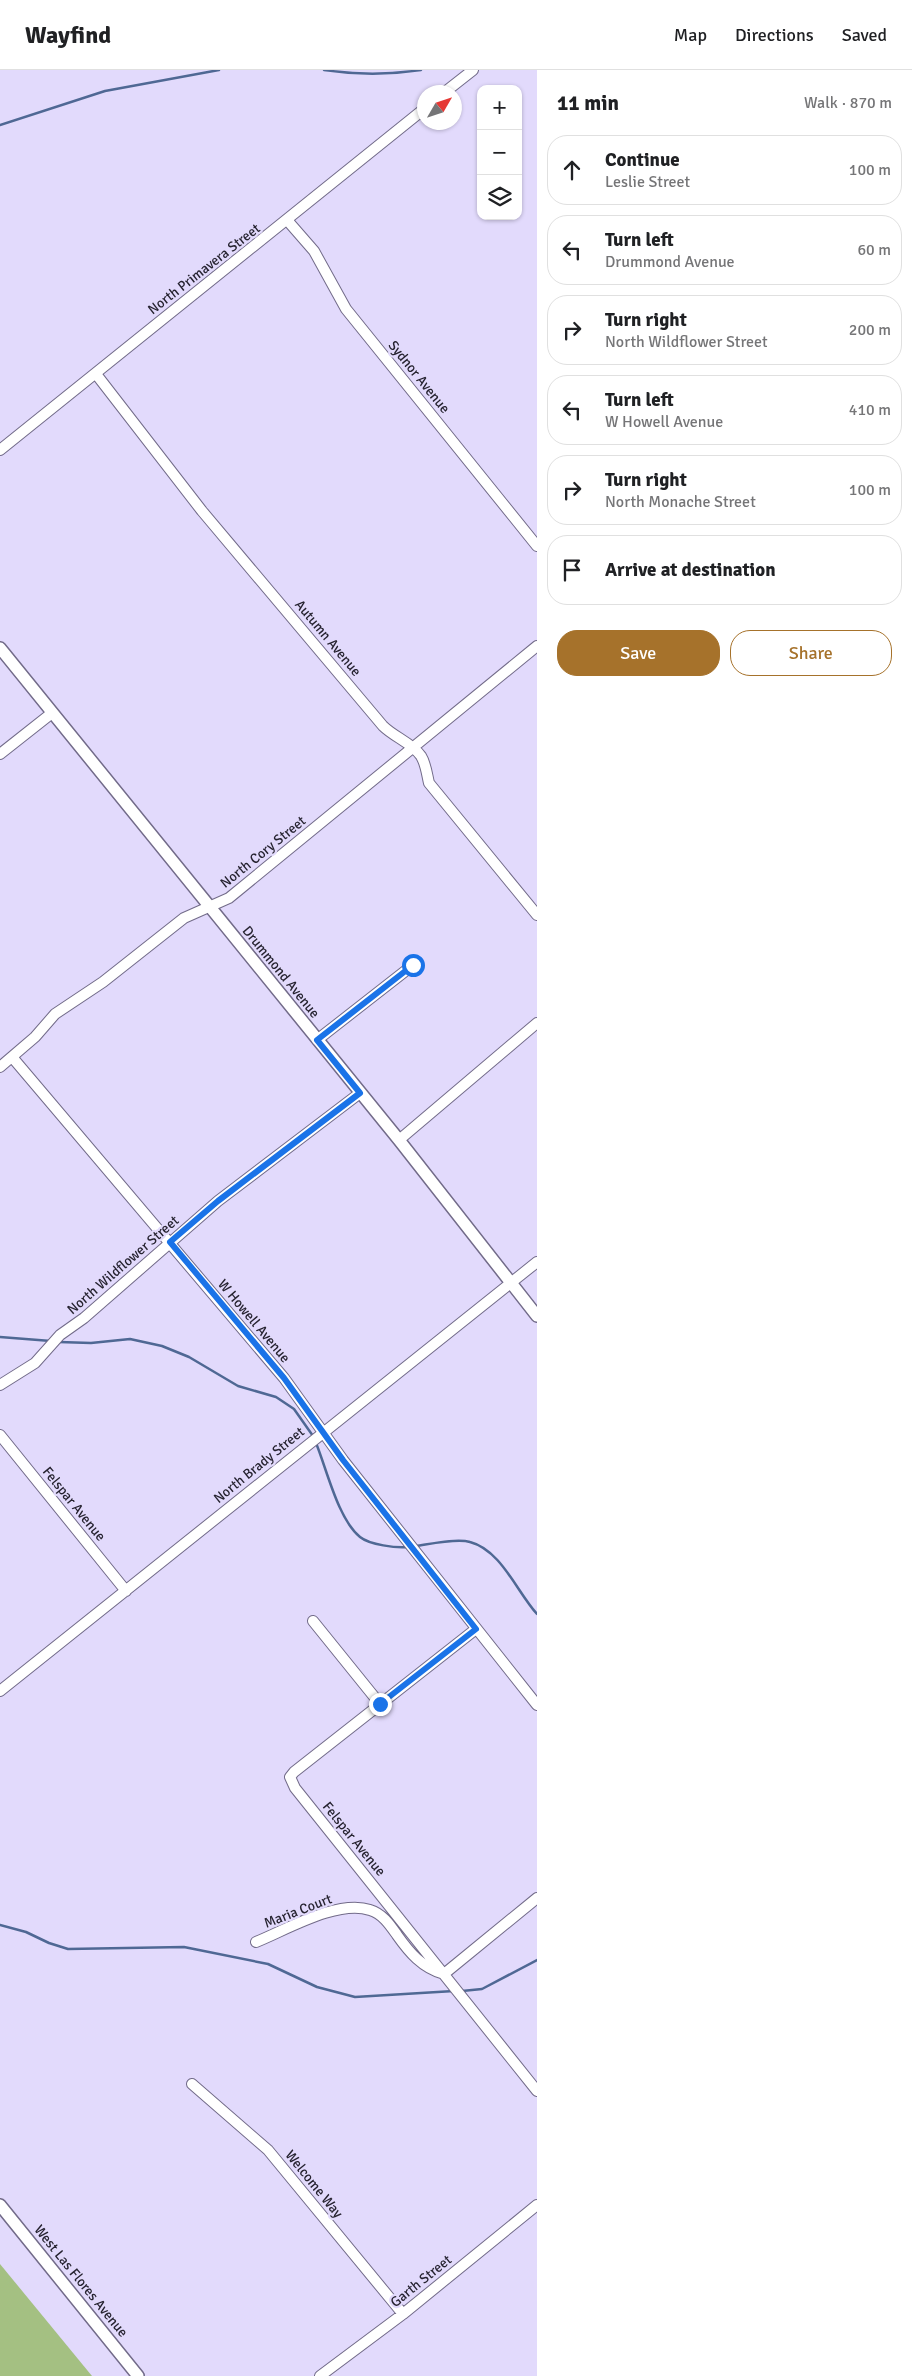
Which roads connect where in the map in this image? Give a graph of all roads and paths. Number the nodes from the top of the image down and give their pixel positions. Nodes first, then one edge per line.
1 (473, 70) edge
2 (454, 85) edge
3 (417, 115) edge
4 (287, 220) junction
5 (96, 374) junction
6 (0, 450) edge
7 (537, 546) edge
8 (537, 646) edge
9 (0, 648) edge
10 (52, 713) junction
11 (412, 746) junction
12 (0, 754) edge
13 (208, 906) junction
14 (537, 916) edge
15 (413, 965) dead end
16 (537, 1023) edge
17 (317, 1040) junction
18 (12, 1057) junction
19 (0, 1067) edge
20 (360, 1093) junction
21 (399, 1140) junction
22 (170, 1242) junction
23 (537, 1262) edge
24 (510, 1283) junction
25 (537, 1316) edge
26 (0, 1385) edge
27 (324, 1431) junction
28 (0, 1435) edge
29 (126, 1591) junction
30 (313, 1621) dead end
31 (476, 1629) junction
32 (0, 1691) edge
33 (380, 1704) junction
34 (537, 1705) edge
35 (537, 1898) edge
36 (256, 1942) dead end
37 (444, 1974) junction
38 (192, 2084) dead end
39 (537, 2091) edge
40 (0, 2205) edge
41 (537, 2205) edge
42 (403, 2314) junction
43 (138, 2376) edge
44 (320, 2376) edge

1 - 2 street
3 - 4 street, North Primavera Street
4 - 5 street, North Primavera Street
4 - 7 street, Sydnor Avenue
5 - 6 street, North Primavera Street
5 - 11 street, Autumn Avenue
8 - 11 street, North Cory Street
9 - 10 street, Drummond Avenue
10 - 12 street
10 - 13 street, Drummond Avenue
11 - 13 street, North Cory Street
11 - 14 street
13 - 17 street, Drummond Avenue
13 - 18 street, North Cory Street
15 - 17 street
16 - 21 street
17 - 20 street, Drummond Avenue
18 - 19 street, North Cory Street
18 - 22 street, W Howell Avenue
20 - 21 street, Drummond Avenue
20 - 22 street, North Wildflower Street
21 - 24 street, Drummond Avenue
22 - 26 street, North Wildflower Street
22 - 27 street, W Howell Avenue
23 - 24 street, North Brady Street
24 - 25 street, Drummond Avenue
24 - 27 street, North Brady Street
27 - 29 street, North Brady Street
27 - 31 street, W Howell Avenue
28 - 29 street, Felspar Avenue
29 - 32 street, North Brady Street
30 - 33 street
31 - 33 street
31 - 34 street, W Howell Avenue
33 - 37 street, Felspar Avenue
35 - 37 street
36 - 37 street, Maria Court
37 - 39 street, Felspar Avenue
38 - 42 street, Welcome Way
40 - 43 street, West Las Flores Avenue
41 - 42 street, Garth Street
42 - 44 street, Garth Street

